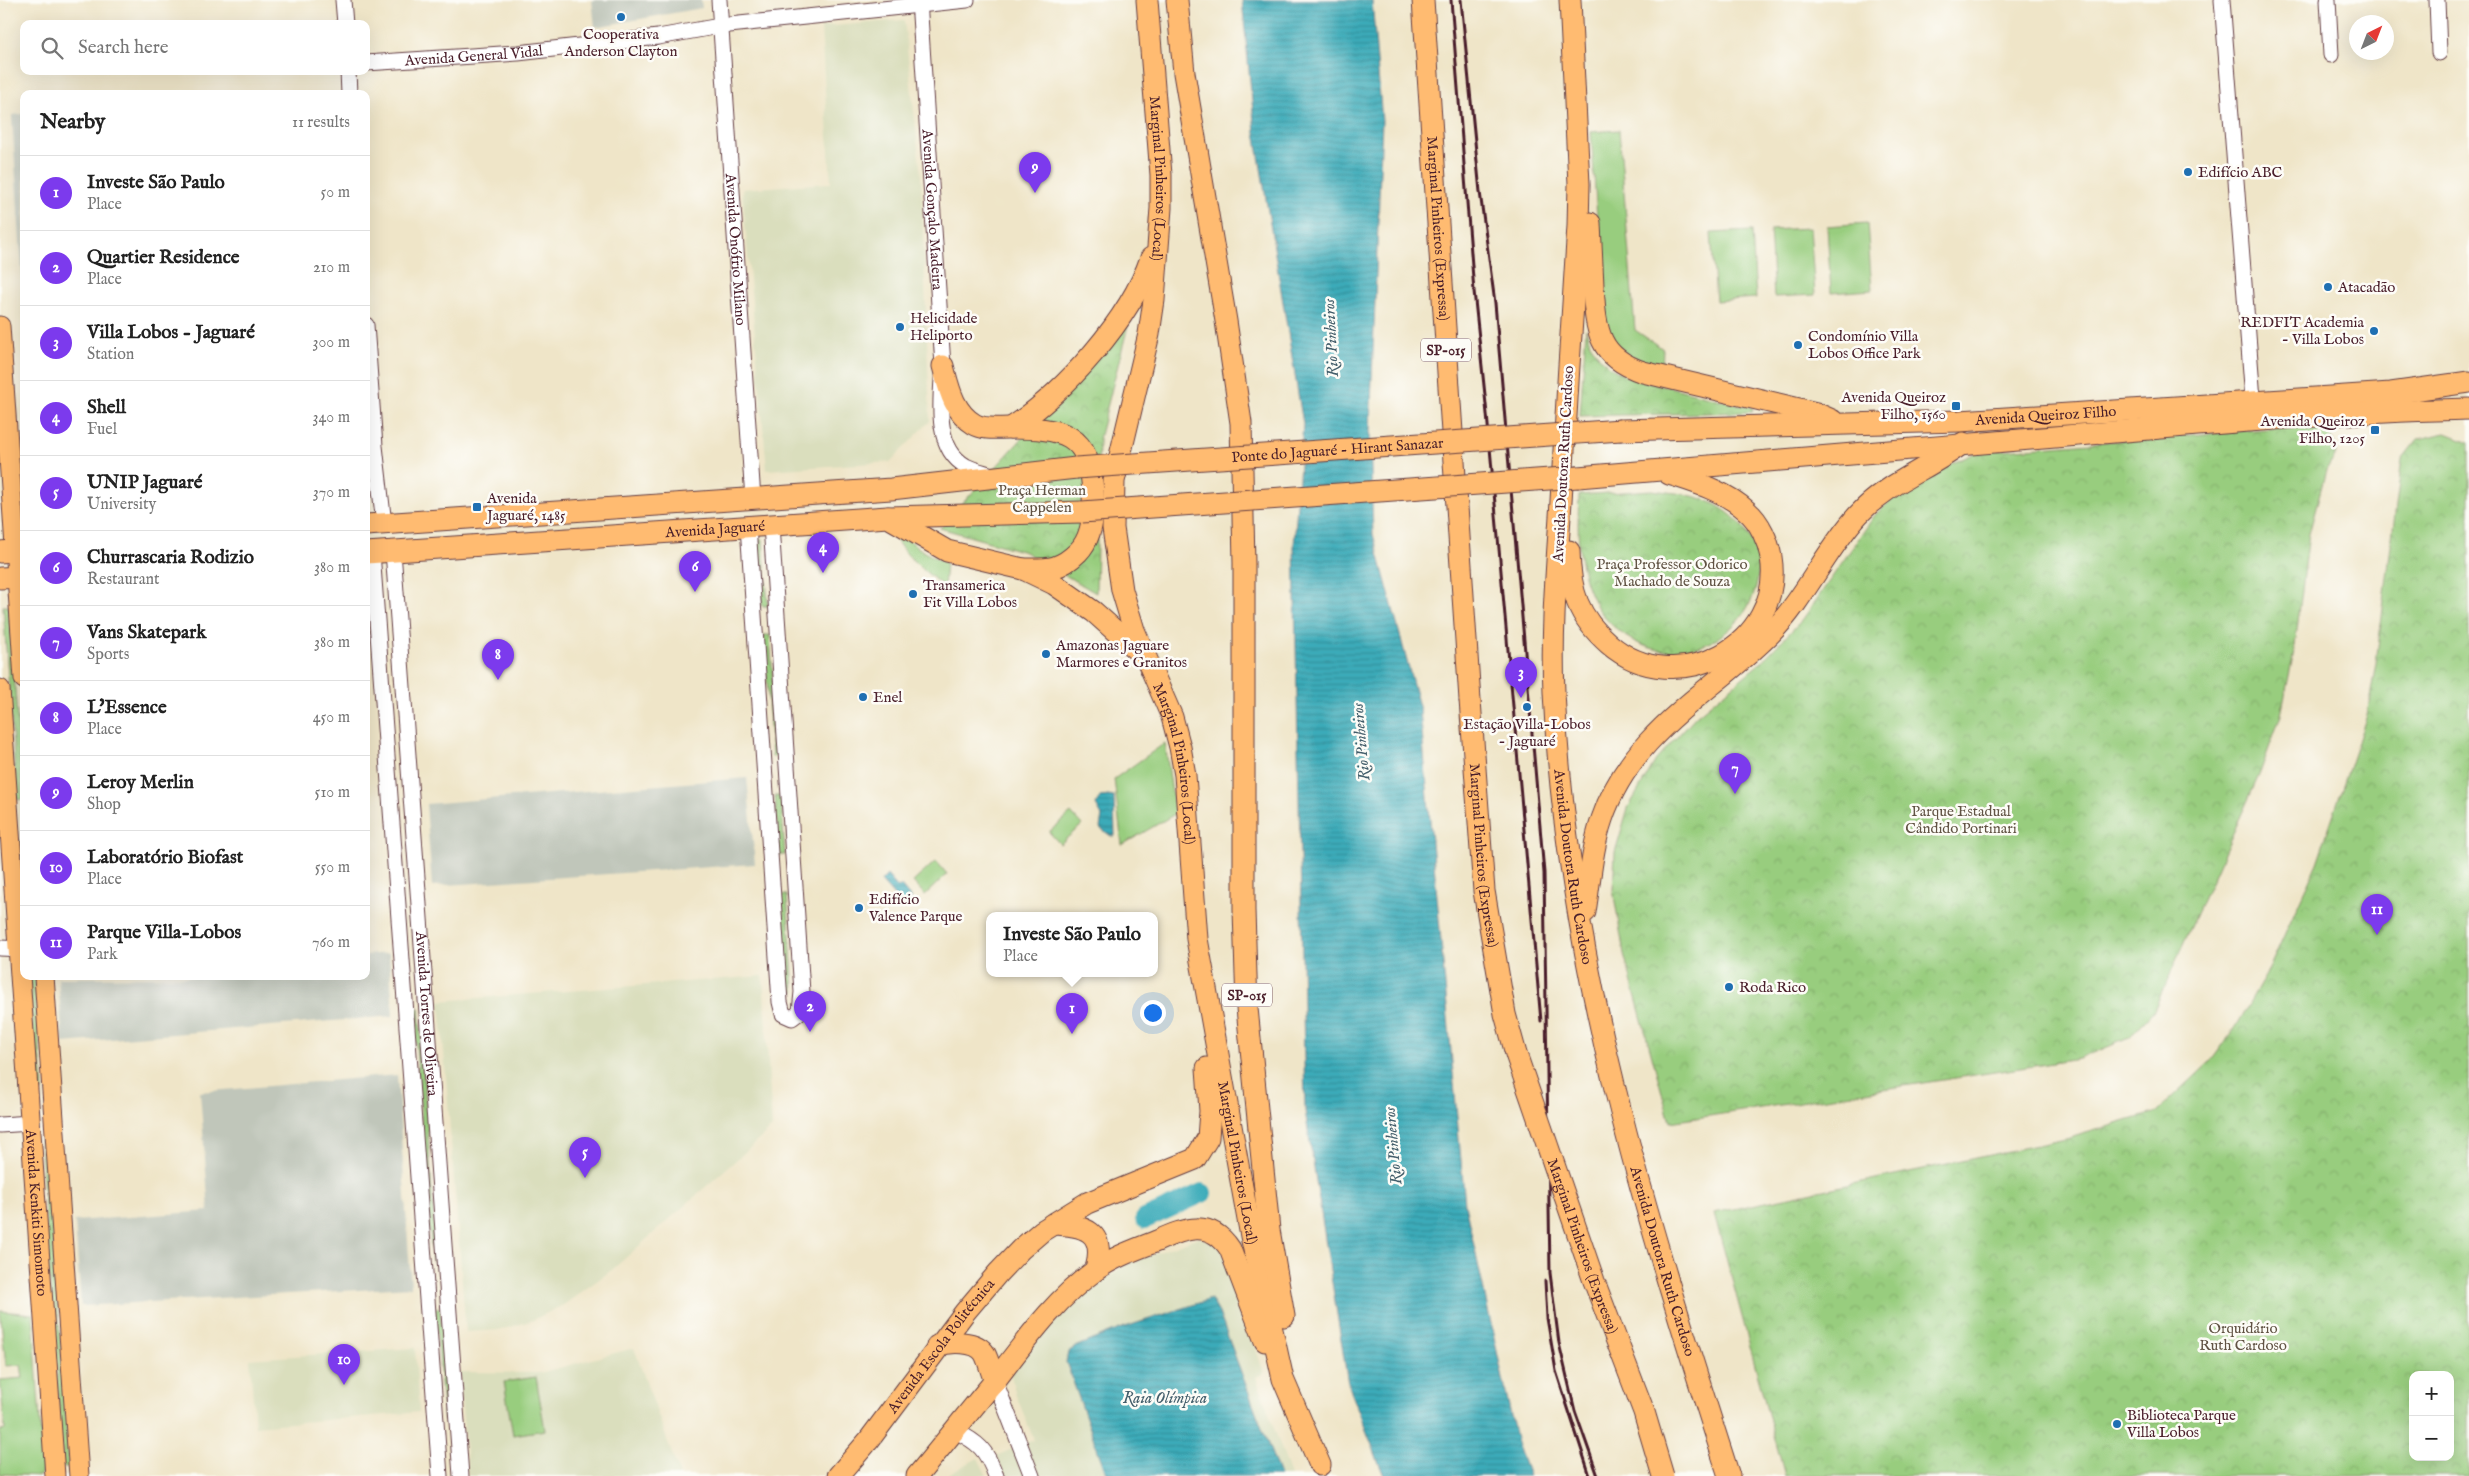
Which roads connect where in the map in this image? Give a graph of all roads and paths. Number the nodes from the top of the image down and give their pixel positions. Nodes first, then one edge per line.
1 (343, 0) edge
2 (718, 0) edge
3 (967, 0) edge
4 (1139, 0) edge
5 (1177, 0) edge
6 (1423, 0) edge
7 (1570, 0) edge
8 (2222, 0) edge
9 (2328, 0) edge
10 (2437, 0) edge
11 (919, 2) edge
12 (1148, 10) edge
13 (345, 20) edge
14 (720, 26) junction
15 (2439, 53) dead end
16 (2331, 56) dead end
17 (370, 63) edge
18 (348, 75) edge
19 (350, 90) edge
20 (1579, 184) junction
21 (1157, 241) junction
22 (0, 326) edge
23 (943, 366) junction
24 (370, 379) edge
25 (2464, 380) edge
26 (2469, 410) edge
27 (2254, 411) junction
28 (1841, 424) junction
29 (1011, 428) junction
30 (1621, 430) joint
31 (1963, 442) junction
32 (1054, 469) joint
33 (1662, 472) junction
34 (998, 478) junction
35 (753, 499) junction
36 (1561, 502) junction
37 (1073, 513) joint
38 (888, 517) junction
39 (375, 525) edge
40 (771, 525) junction
41 (748, 526) junction
42 (13, 551) edge
43 (377, 552) edge
44 (1022, 569) junction
45 (13, 578) edge
46 (777, 618) junction
47 (755, 620) junction
48 (20, 642) edge
49 (1144, 657) junction
50 (0, 689) edge
51 (788, 774) junction
52 (765, 776) junction
53 (412, 807) junction
54 (391, 808) junction
55 (16, 819) edge
56 (794, 872) junction
57 (772, 874) junction
58 (418, 898) junction
59 (398, 899) junction
60 (1581, 926) junction
61 (1197, 939) junction
62 (14, 949) edge
63 (44, 980) edge
64 (404, 989) junction
65 (425, 989) junction
66 (32, 1123) junction
67 (0, 1126) edge
68 (1052, 1224) junction
69 (62, 1233) junction
70 (38, 1235) junction
71 (1096, 1269) junction
72 (937, 1346) junction
73 (994, 1380) junction
74 (1283, 1380) junction
75 (954, 1430) junction
76 (458, 1442) junction
77 (438, 1444) junction
78 (1322, 1470) edge
79 (55, 1476) edge
80 (79, 1476) edge
81 (440, 1476) edge
82 (460, 1476) edge
83 (838, 1476) edge
84 (917, 1476) edge
85 (996, 1476) edge
86 (1032, 1476) edge
87 (1663, 1476) edge
88 (1729, 1476) edge

1 - 13 street
2 - 14 street, Avenida Onófrio Milano
3 - 11 street, Avenida General Vidal
4 - 12 street
5 - 78 highway, SP-015
6 - 87 highway, Marginal Pinheiros (Expressa) / SP-015, bridge
7 - 20 highway, Avenida Doutora Ruth Cardoso
8 - 27 street
9 - 16 street
10 - 15 street
11 - 14 street, Avenida General Vidal
11 - 23 street, Avenida Gonçalo Madeira
12 - 21 highway, Marginal Pinheiros (Local)
14 - 17 street, Avenida General Vidal
14 - 35 street, Avenida Onófrio Milano
18 - 19 street
20 - 28 highway
20 - 36 highway, Avenida Doutora Ruth Cardoso
21 - 29 highway
21 - 49 highway, Marginal Pinheiros (Local)
22 - 42 main road
23 - 29 highway
23 - 34 street, Avenida Gonçalo Madeira
24 - 39 street
25 - 27 highway, Avenida Queiroz Filho
26 - 27 highway, Avenida Queiroz Filho
27 - 28 highway, Avenida Queiroz Filho
27 - 31 highway, Avenida Queiroz Filho
28 - 30 highway, Avenida Queiroz Filho
29 - 44 highway
30 - 32 highway, Ponte do Jaguaré - Hirant Sanazar, bridge
31 - 33 highway, Avenida Queiroz Filho
31 - 60 highway
32 - 34 highway, Avenida Jaguaré
33 - 36 highway
33 - 37 highway, Avenida Queiroz Filho, bridge
34 - 35 highway, Avenida Jaguaré
35 - 39 highway, Avenida Jaguaré
36 - 60 highway, Avenida Doutora Ruth Cardoso
37 - 38 highway, Avenida Jaguaré
38 - 40 highway, Avenida Jaguaré
38 - 44 highway
40 - 41 highway, Avenida Jaguaré
40 - 46 street
41 - 43 highway, Avenida Jaguaré
41 - 47 street
42 - 45 main road
43 - 53 street, Avenida Torres de Oliveira
43 - 54 street, Avenida Torres de Oliveira
44 - 49 highway
45 - 48 main road
46 - 47 street
46 - 51 street
47 - 52 street
49 - 61 highway, Marginal Pinheiros (Local)
50 - 55 main road, Avenida Kenkiti Simomoto
51 - 52 street
51 - 56 street
52 - 57 street
53 - 54 street
53 - 58 street, Avenida Torres de Oliveira
54 - 59 street, Avenida Torres de Oliveira
55 - 62 main road, Avenida Kenkiti Simomoto
56 - 57 street
56 - 57 street
58 - 59 street
58 - 65 street, Avenida Torres de Oliveira
59 - 64 street, Avenida Torres de Oliveira
60 - 88 highway, Avenida Doutora Ruth Cardoso
61 - 68 highway, Avenida Escola Politécnica
61 - 74 highway, Marginal Pinheiros (Local)
62 - 66 main road, Avenida Kenkiti Simomoto
63 - 69 main road, Avenida Kenkiti Simomoto
64 - 65 street
64 - 77 street, Avenida Torres de Oliveira
65 - 76 street, Avenida Torres de Oliveira
66 - 67 street
66 - 70 main road, Avenida Kenkiti Simomoto
68 - 71 highway
68 - 72 highway, Avenida Escola Politécnica
69 - 70 main road
69 - 80 main road, Avenida Kenkiti Simomoto
70 - 79 main road, Avenida Kenkiti Simomoto
71 - 73 highway
71 - 74 highway
72 - 73 highway
72 - 83 highway, Avenida Escola Politécnica
73 - 75 highway
73 - 86 street
74 - 78 highway, Marginal Pinheiros (Local)
75 - 84 highway
75 - 85 street
76 - 77 street
76 - 82 street, Avenida Torres de Oliveira
77 - 81 street, Avenida Torres de Oliveira

